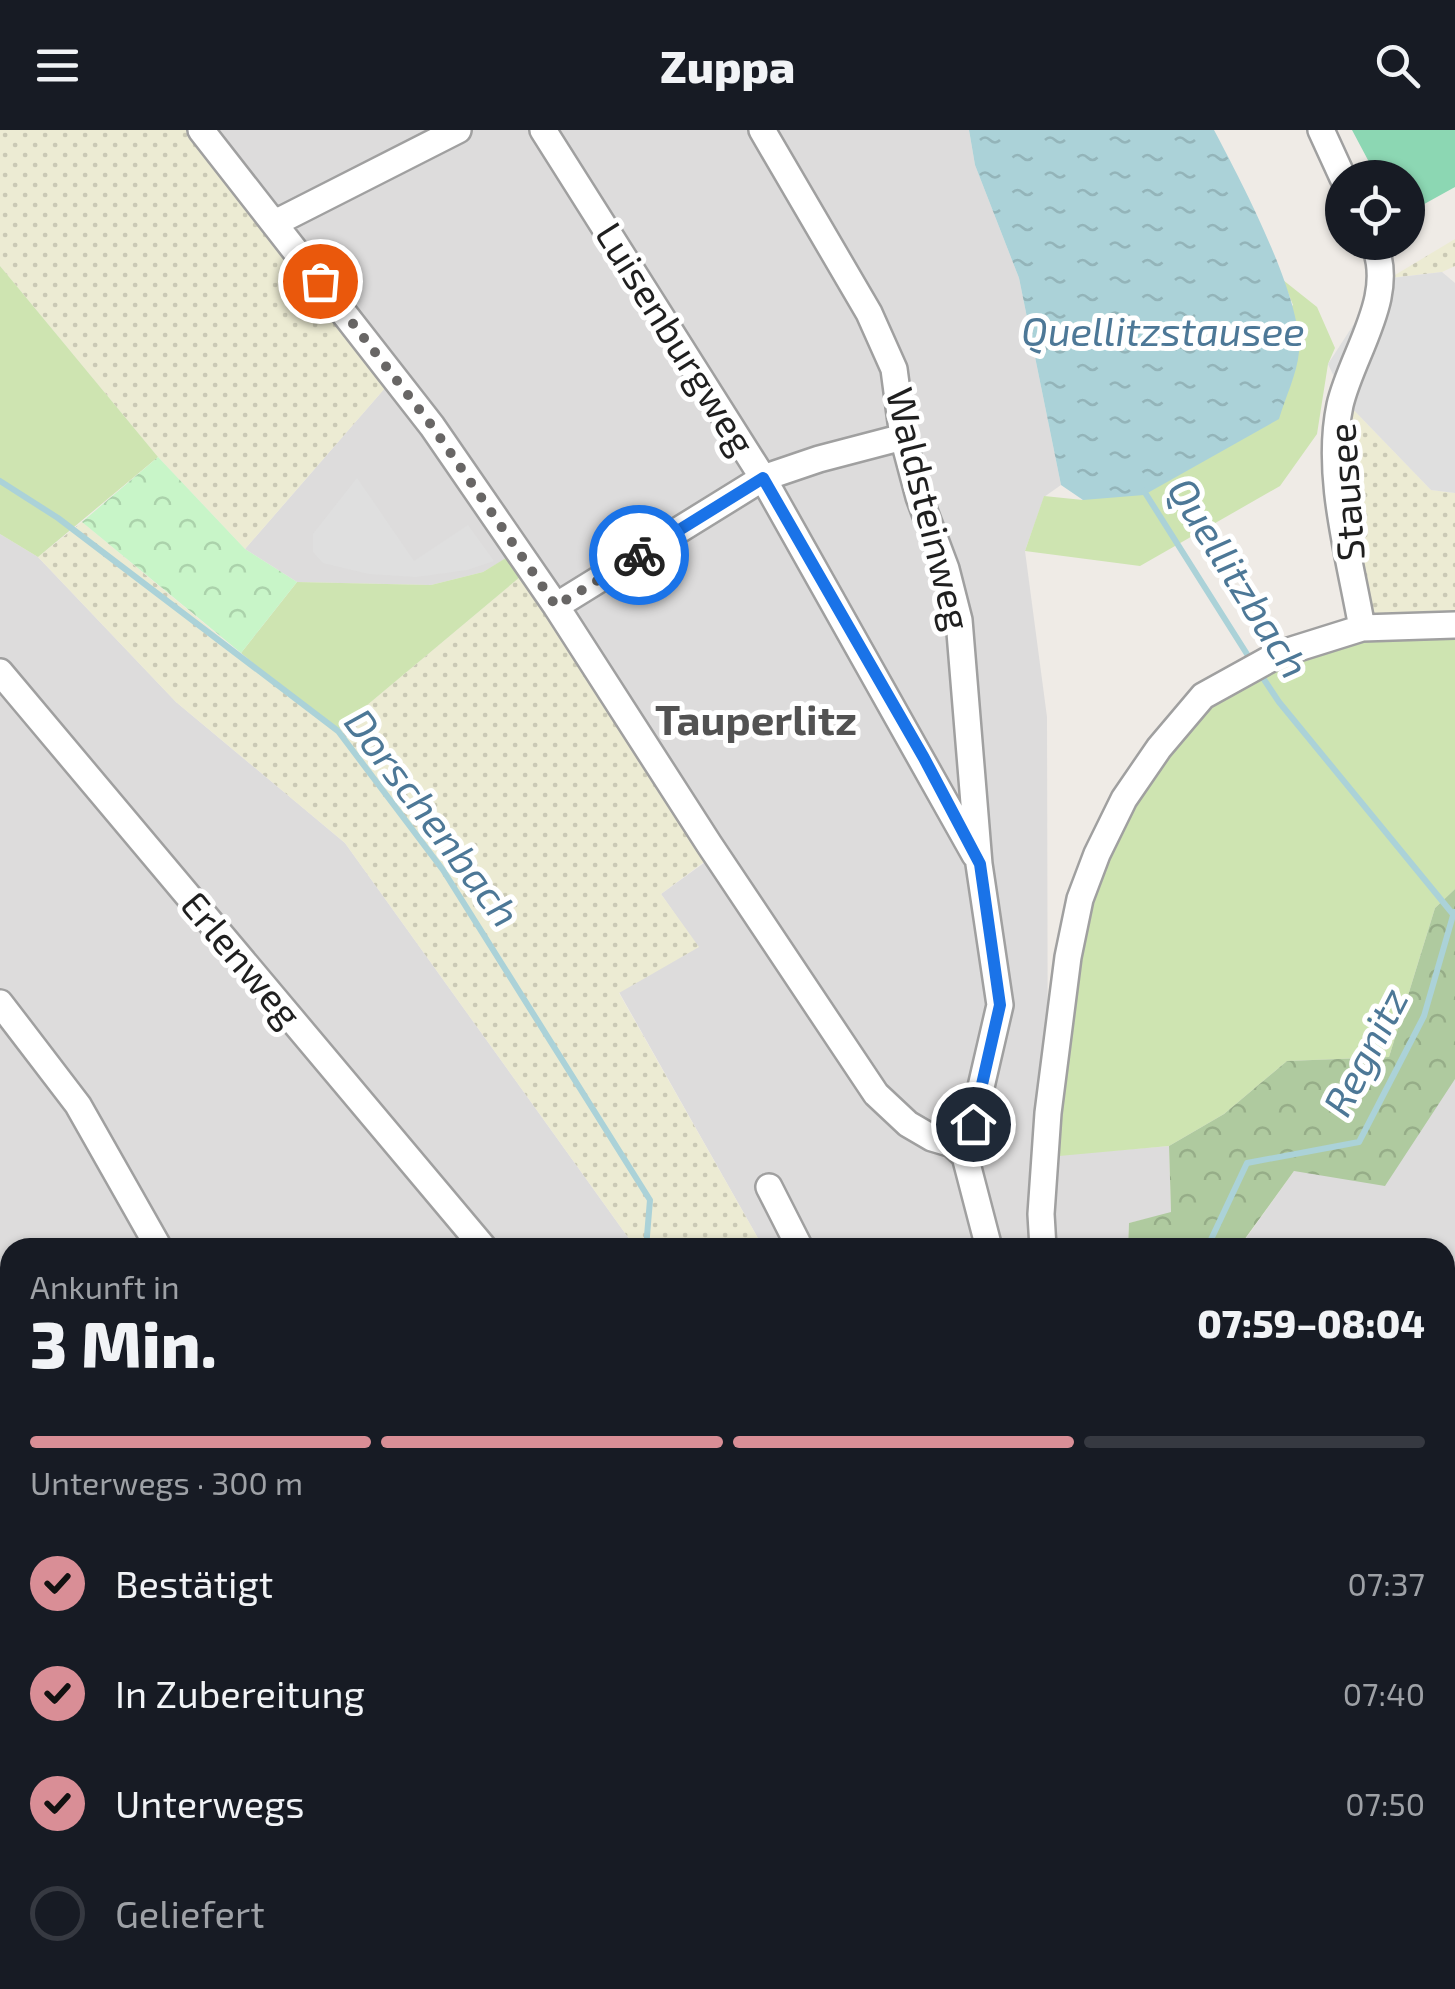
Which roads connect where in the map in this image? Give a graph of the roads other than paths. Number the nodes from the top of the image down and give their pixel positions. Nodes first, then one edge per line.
1 (201, 130) edge
2 (458, 130) edge
3 (544, 130) edge
4 (762, 130) edge
5 (1321, 130) edge
6 (1335, 160) edge
7 (274, 223) junction
8 (1378, 260) edge
9 (903, 437) junction
10 (763, 478) junction
11 (556, 606) junction
12 (1455, 625) edge
13 (1362, 628) junction
14 (0, 672) edge
15 (980, 864) junction
16 (0, 1004) edge
17 (965, 1156) junction
18 (769, 1187) dead end
19 (154, 1238) edge
20 (476, 1238) edge
21 (795, 1238) edge
22 (986, 1238) edge
23 (1042, 1238) edge

1 - 7 street
2 - 7 street
3 - 10 street, Luisenburgweg
4 - 9 street, Waldsteinweg
5 - 6 street
7 - 11 street
8 - 13 street, Stausee
9 - 10 street
9 - 15 street, Waldsteinweg
10 - 11 street
10 - 15 street, Luisenburgweg
11 - 17 street
12 - 13 street
13 - 23 street
14 - 20 street, Erlenweg
15 - 17 street, Waldsteinweg
16 - 19 street
17 - 22 street
18 - 21 street

